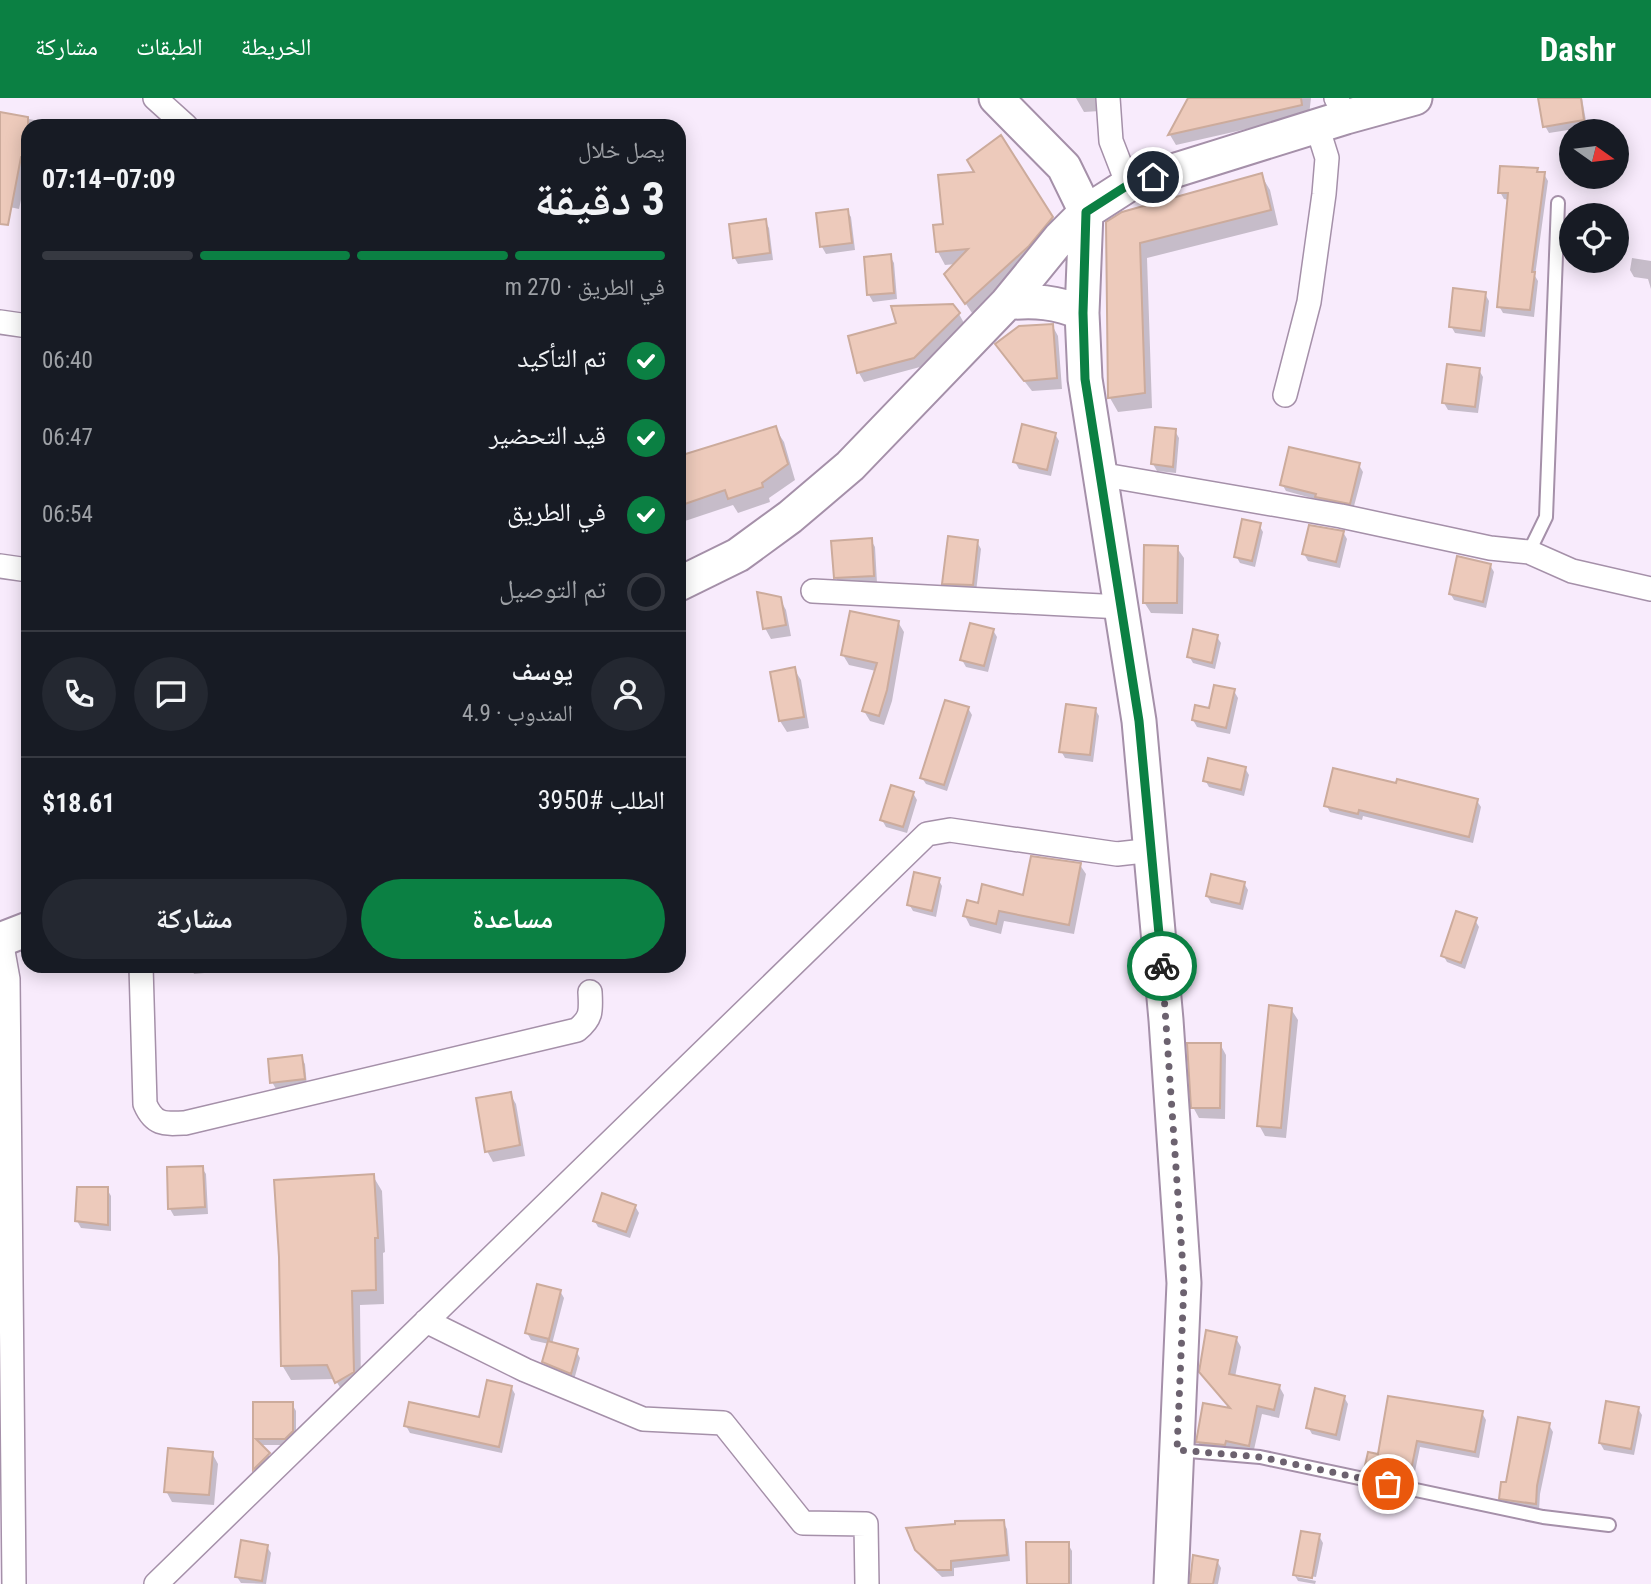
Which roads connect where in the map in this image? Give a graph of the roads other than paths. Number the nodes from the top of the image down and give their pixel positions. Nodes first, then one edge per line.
1 (155, 98) edge
2 (996, 98) edge
3 (1108, 98) edge
4 (1415, 98) edge
5 (1333, 114) edge
6 (178, 119) edge
7 (1128, 185) junction
8 (1559, 203) dead end
9 (1086, 212) junction
10 (1007, 303) junction
11 (1083, 313) junction
12 (0, 322) edge
13 (21, 325) edge
14 (1285, 394) dead end
15 (1099, 474) junction
16 (1529, 552) junction
17 (0, 566) edge
18 (21, 569) edge
19 (686, 581) edge
20 (1651, 589) edge
21 (813, 591) dead end
22 (1121, 607) junction
23 (1153, 850) junction
24 (21, 932) edge
25 (0, 940) edge
26 (141, 973) edge
27 (590, 992) dead end
28 (426, 1321) junction
29 (1177, 1450) junction
30 (1609, 1525) dead end
31 (14, 1584) edge
32 (156, 1584) edge
33 (867, 1584) edge
34 (1171, 1584) edge

1 - 6 street
2 - 9 street
3 - 7 street
4 - 5 street
5 - 7 street
5 - 14 street
7 - 9 street
8 - 16 lane
9 - 10 street
9 - 11 street
10 - 11 street
10 - 19 street
11 - 15 street
12 - 13 street
15 - 16 street
15 - 22 street
16 - 20 street
17 - 18 street
21 - 22 street
22 - 23 street
23 - 28 street
23 - 29 street
24 - 25 street
25 - 31 street
26 - 27 street
28 - 32 street
28 - 33 street
29 - 30 lane
29 - 34 street

